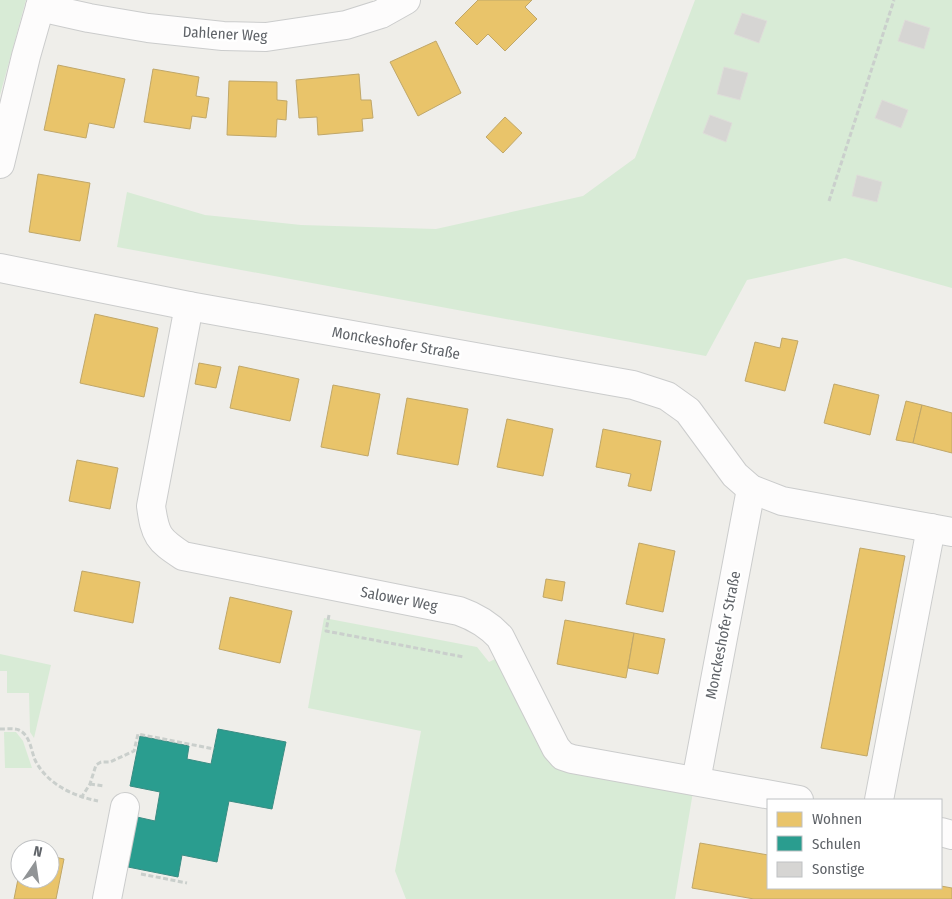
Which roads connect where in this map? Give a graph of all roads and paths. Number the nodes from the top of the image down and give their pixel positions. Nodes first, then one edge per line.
1 (406, 0) edge
2 (894, 0) edge
3 (41, 3) edge
4 (0, 164) edge
5 (829, 201) dead end
6 (0, 268) edge
7 (189, 306) junction
8 (751, 489) junction
9 (942, 530) edge
10 (334, 586) junction
11 (464, 657) dead end
12 (0, 729) edge
13 (214, 749) dead end
14 (696, 781) junction
15 (81, 798) junction
16 (794, 799) edge
17 (879, 799) edge
18 (125, 807) joint
19 (113, 868) junction
20 (187, 883) dead end
21 (107, 899) edge

1 - 3 street, Dahlener Weg
2 - 5 path
3 - 4 street
6 - 7 street, Monckeshofer Straße
7 - 8 street, Monckeshofer Straße
7 - 10 street, Salower Weg
8 - 9 street, Monckeshofer Straße
8 - 14 street, Monckeshofer Straße
9 - 17 street, Monckeshofer Straße
10 - 11 path
10 - 14 street, Salower Weg
12 - 15 path
13 - 15 path
14 - 16 street, Salower Weg
15 - 18 path
18 - 19 street
19 - 20 path
19 - 21 street

